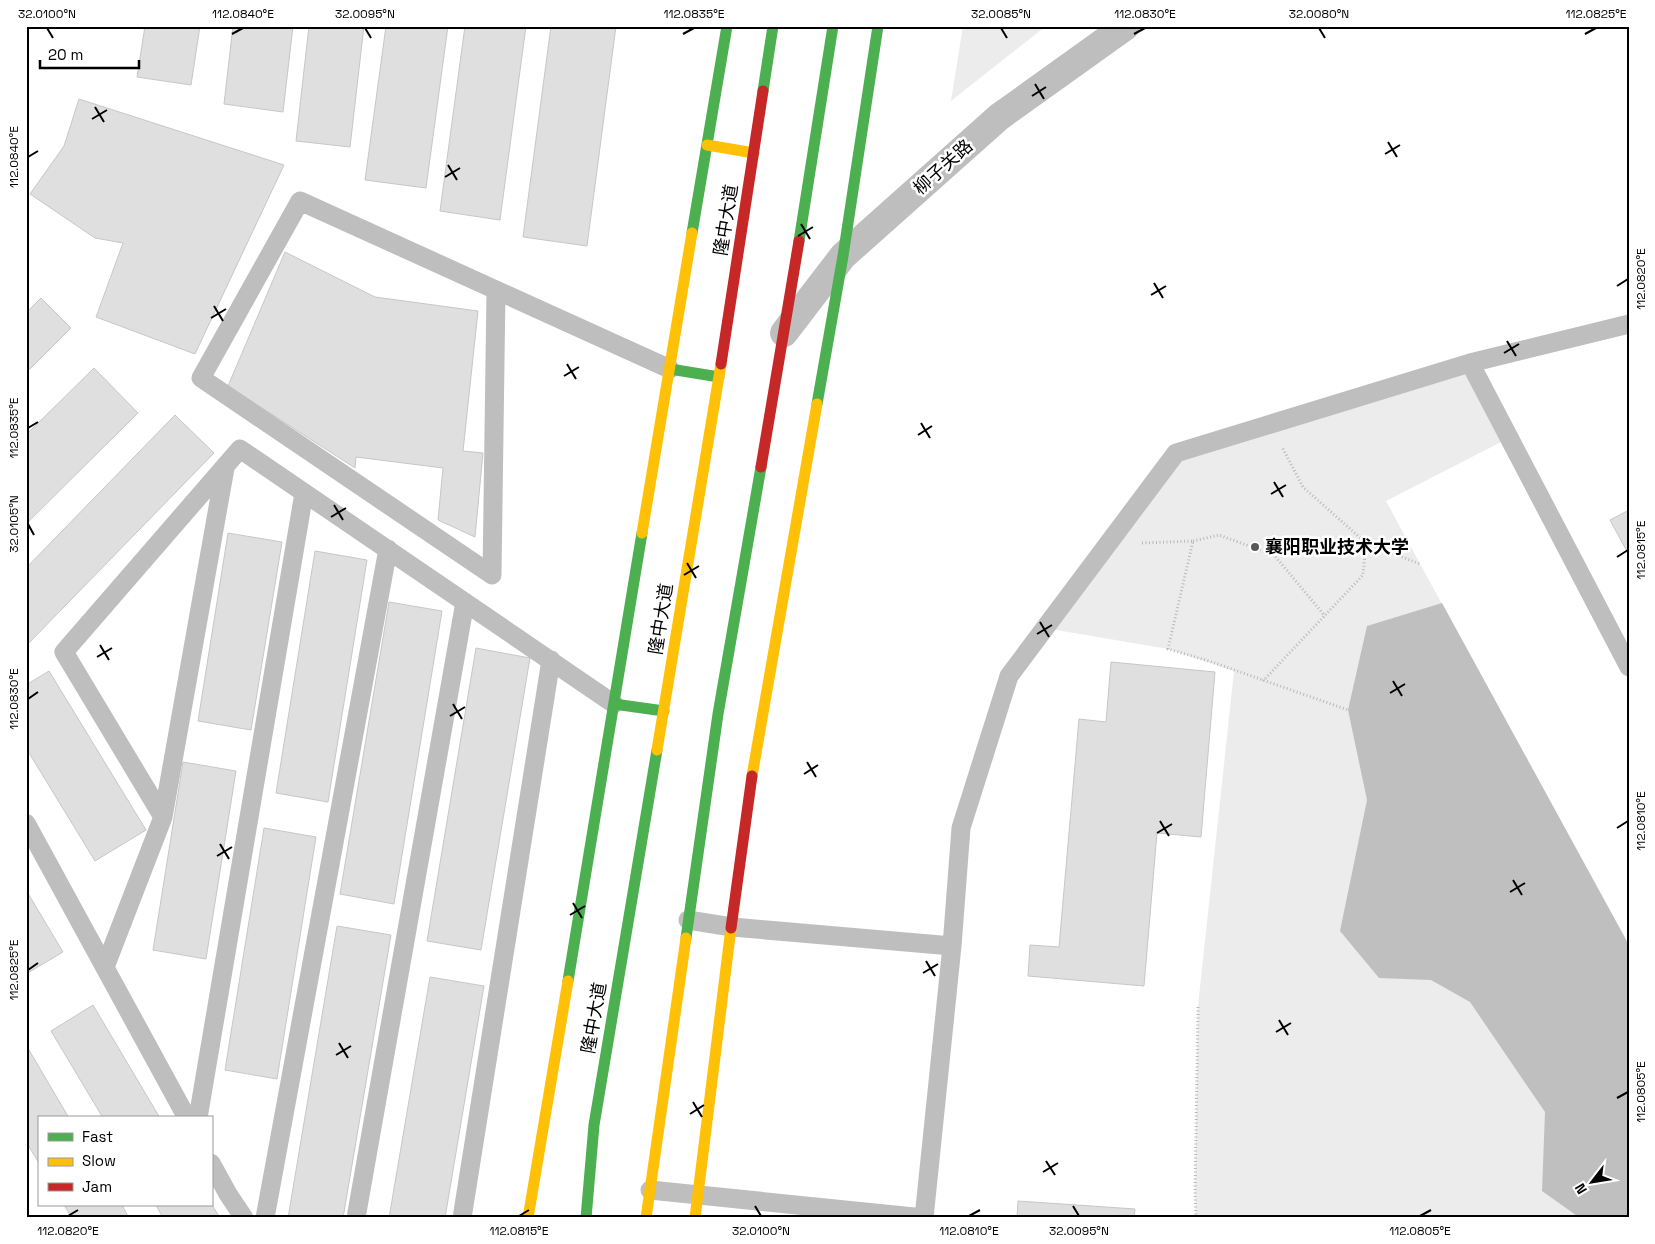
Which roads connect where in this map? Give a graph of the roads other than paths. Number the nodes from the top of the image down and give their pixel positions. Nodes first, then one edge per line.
1 (727, 26) edge
2 (773, 26) edge
3 (834, 26) edge
4 (878, 26) edge
5 (1126, 26) edge
6 (707, 145) junction
7 (754, 153) junction
8 (843, 256) junction
9 (496, 290) junction
10 (1629, 324) edge
11 (784, 333) junction
12 (1470, 363) junction
13 (670, 369) junction
14 (719, 377) junction
15 (225, 468) junction
16 (304, 493) junction
17 (388, 550) junction
18 (465, 602) junction
19 (551, 660) junction
20 (1629, 667) edge
21 (614, 704) junction
22 (664, 712) junction
23 (162, 817) junction
24 (26, 823) edge
25 (688, 920) junction
26 (732, 927) junction
27 (952, 946) junction
28 (105, 967) junction
29 (186, 1116) edge
30 (198, 1116) edge
31 (212, 1165) edge
32 (650, 1190) junction
33 (697, 1196) junction
34 (244, 1218) edge
35 (266, 1218) edge
36 (356, 1218) edge
37 (462, 1218) edge
38 (528, 1218) edge
39 (586, 1218) edge
40 (646, 1218) edge
41 (695, 1218) edge
42 (924, 1218) edge

1 - 6 street
2 - 7 street, 隆中大道
3 - 11 street
4 - 8 street
5 - 8 street, 柳子关路
6 - 7 street
6 - 13 street
7 - 14 street, 隆中大道
8 - 11 street, 柳子关路
8 - 26 street
9 - 9 lane
9 - 13 lane
10 - 12 lane
11 - 25 street
12 - 20 lane
12 - 27 lane
13 - 14 street
13 - 21 street
14 - 22 street, 隆中大道
15 - 16 lane
15 - 23 lane
15 - 23 lane
16 - 17 lane
16 - 30 lane
17 - 18 lane
17 - 35 lane
18 - 19 lane
18 - 36 lane
19 - 21 lane
19 - 37 lane
21 - 22 street
21 - 38 street
22 - 39 street, 隆中大道
23 - 28 lane
24 - 28 lane
25 - 26 lane
25 - 32 street
26 - 27 lane
26 - 33 street
27 - 42 lane
28 - 29 lane
31 - 34 lane
32 - 33 lane
32 - 40 street
33 - 41 street
33 - 42 lane

